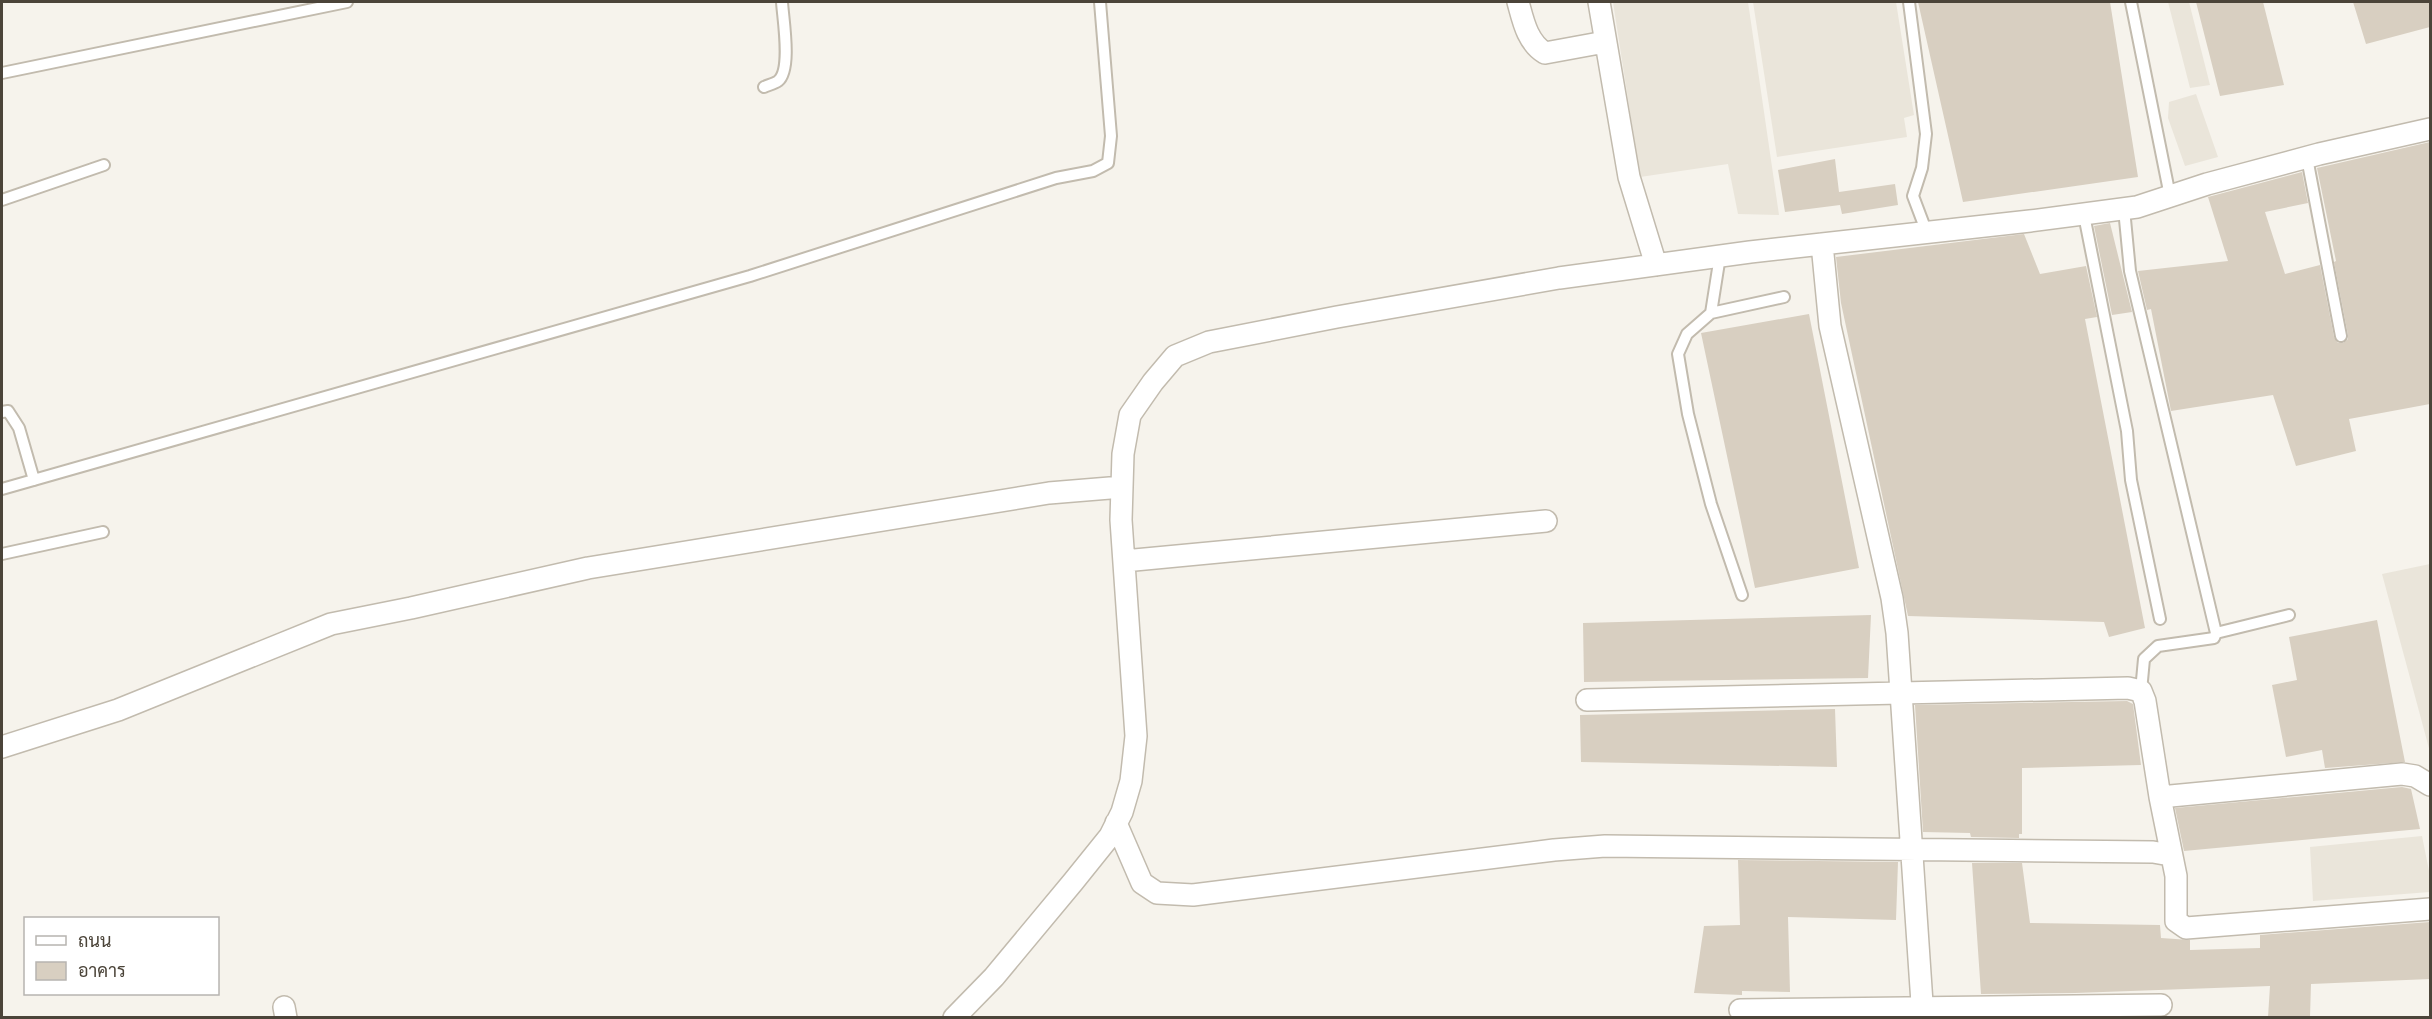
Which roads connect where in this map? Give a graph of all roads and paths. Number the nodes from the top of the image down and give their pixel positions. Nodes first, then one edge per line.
1 (347, 2) edge
2 (782, 2) edge
3 (1100, 2) edge
4 (1518, 2) edge
5 (1599, 2) edge
6 (1910, 2) edge
7 (2131, 2) edge
8 (1605, 42) junction
9 (2, 73) edge
10 (764, 87) dead end
11 (2430, 129) edge
12 (2307, 158) junction
13 (104, 165) dead end
14 (2170, 196) junction
15 (2, 200) edge
16 (2124, 208) junction
17 (2084, 214) junction
18 (1927, 233) junction
19 (1822, 244) junction
20 (1720, 256) junction
21 (1656, 265) junction
22 (1784, 297) dead end
23 (1711, 313) junction
24 (2341, 336) dead end
25 (2, 412) edge
26 (34, 480) junction
27 (1122, 487) junction
28 (2, 489) edge
29 (1546, 521) dead end
30 (103, 532) dead end
31 (2, 554) edge
32 (1124, 561) junction
33 (1742, 595) dead end
34 (2289, 615) dead end
35 (2160, 619) dead end
36 (2216, 633) junction
37 (2141, 691) junction
38 (1902, 692) junction
39 (1587, 700) dead end
40 (2, 747) edge
41 (2430, 785) edge
42 (2160, 797) junction
43 (1116, 823) junction
44 (1912, 849) junction
45 (2170, 855) junction
46 (2430, 909) edge
47 (2161, 1005) dead end
48 (1740, 1010) dead end
49 (1922, 1013) edge
50 (954, 1017) edge

1 - 9 lane
2 - 10 lane
3 - 26 lane
4 - 8 street
5 - 8 street
6 - 18 lane
7 - 14 lane
8 - 21 street
11 - 12 street
12 - 14 street
12 - 24 lane
13 - 15 lane
14 - 16 street
16 - 17 street
16 - 36 lane
17 - 18 street
17 - 35 lane
18 - 19 street
19 - 20 street
19 - 38 street
20 - 21 street
20 - 23 lane
21 - 27 street
22 - 23 lane
23 - 33 lane
25 - 26 lane
26 - 28 lane
27 - 32 street
27 - 40 street
29 - 32 street
30 - 31 lane
32 - 43 street
34 - 36 lane
36 - 37 lane
37 - 38 street
37 - 42 street
38 - 39 street
38 - 44 street
41 - 42 street
42 - 45 street
43 - 44 street
43 - 50 street
44 - 45 street
44 - 49 street
45 - 46 street
47 - 49 street
48 - 49 street

